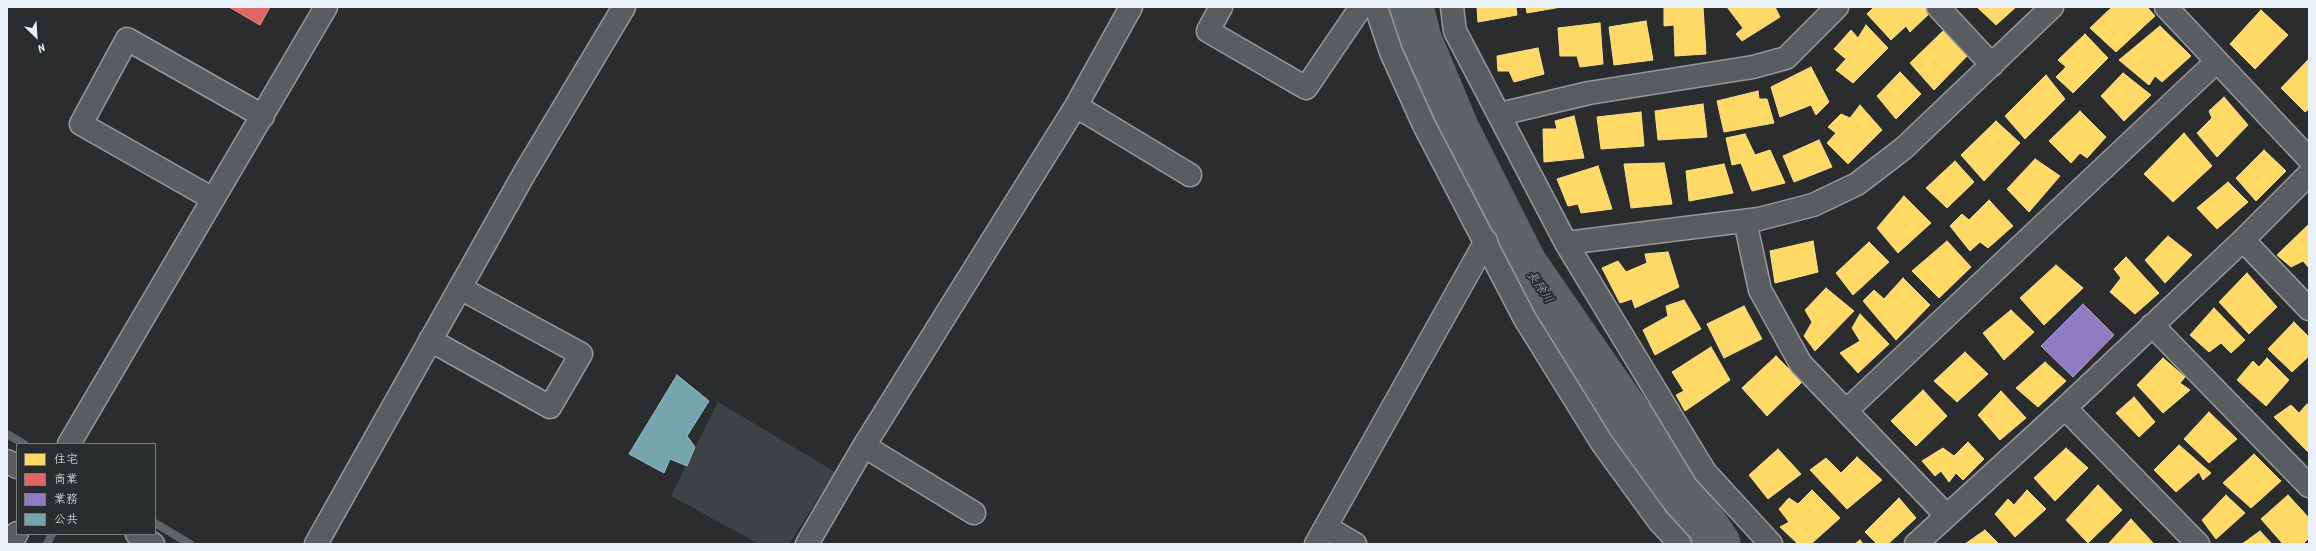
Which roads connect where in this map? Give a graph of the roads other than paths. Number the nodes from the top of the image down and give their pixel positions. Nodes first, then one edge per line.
1 (326, 7) edge
2 (624, 7) edge
3 (1132, 7) edge
4 (1222, 7) edge
5 (1360, 7) edge
6 (1376, 7) edge
7 (1452, 7) edge
8 (1837, 7) edge
9 (1938, 7) edge
10 (2052, 7) edge
11 (2166, 7) edge
12 (2216, 62) junction
13 (1992, 66) junction
14 (1076, 106) junction
15 (1500, 114) junction
16 (263, 116) junction
17 (2309, 159) edge
18 (2309, 174) edge
19 (1190, 175) dead end
20 (213, 199) junction
21 (1745, 221) junction
22 (2243, 240) junction
23 (1486, 242) junction
24 (1566, 243) junction
25 (460, 288) junction
26 (2309, 309) edge
27 (2152, 325) junction
28 (430, 340) junction
29 (2065, 408) junction
30 (1846, 411) junction
31 (70, 443) edge
32 (864, 446) junction
33 (7, 461) edge
34 (16, 466) edge
35 (2309, 486) edge
36 (974, 513) dead end
37 (1946, 515) junction
38 (16, 535) edge
39 (1321, 535) edge
40 (11, 544) edge
41 (316, 544) edge
42 (807, 544) edge
43 (1354, 544) edge
44 (1680, 544) edge
45 (1771, 544) edge
46 (1916, 544) edge
47 (2198, 544) edge

1 - 16 street
2 - 25 street
3 - 14 street
4 - 5 street
6 - 23 street
7 - 15 street
8 - 15 street
9 - 13 street
10 - 13 street
11 - 12 street
12 - 17 street
12 - 30 street
13 - 21 street
14 - 19 street
14 - 32 street
15 - 24 street
16 - 20 street
16 - 20 street
18 - 22 street
20 - 31 street
21 - 24 street
21 - 30 street
22 - 26 street
22 - 27 street
23 - 39 street
23 - 44 street
24 - 45 street
25 - 28 street
25 - 28 street
27 - 29 street
27 - 35 street
28 - 41 street
29 - 37 street
29 - 47 street
30 - 37 street
32 - 36 street
32 - 42 street
33 - 34 street
37 - 46 street
38 - 40 street
39 - 43 street

